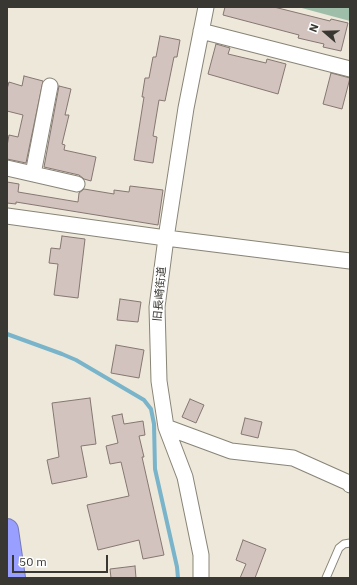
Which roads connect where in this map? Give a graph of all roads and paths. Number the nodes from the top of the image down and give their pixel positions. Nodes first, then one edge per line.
1 (206, 7) edge
2 (201, 30) junction
3 (350, 69) edge
4 (50, 86) dead end
5 (7, 168) edge
6 (33, 174) junction
7 (76, 184) dead end
8 (7, 216) edge
9 (166, 238) junction
10 (350, 261) edge
11 (166, 426) junction
12 (350, 485) edge
13 (7, 530) edge
14 (350, 543) edge
15 (14, 578) edge
16 (201, 578) edge
17 (326, 578) edge

1 - 2 street, 旧長崎街道
2 - 3 street
2 - 9 street, 旧長崎街道
4 - 6 street
5 - 6 street
6 - 7 street
8 - 9 street
9 - 10 street
9 - 11 street, 旧長崎街道
11 - 12 street
11 - 16 street, 旧長崎街道
13 - 15 highway
14 - 17 lane

